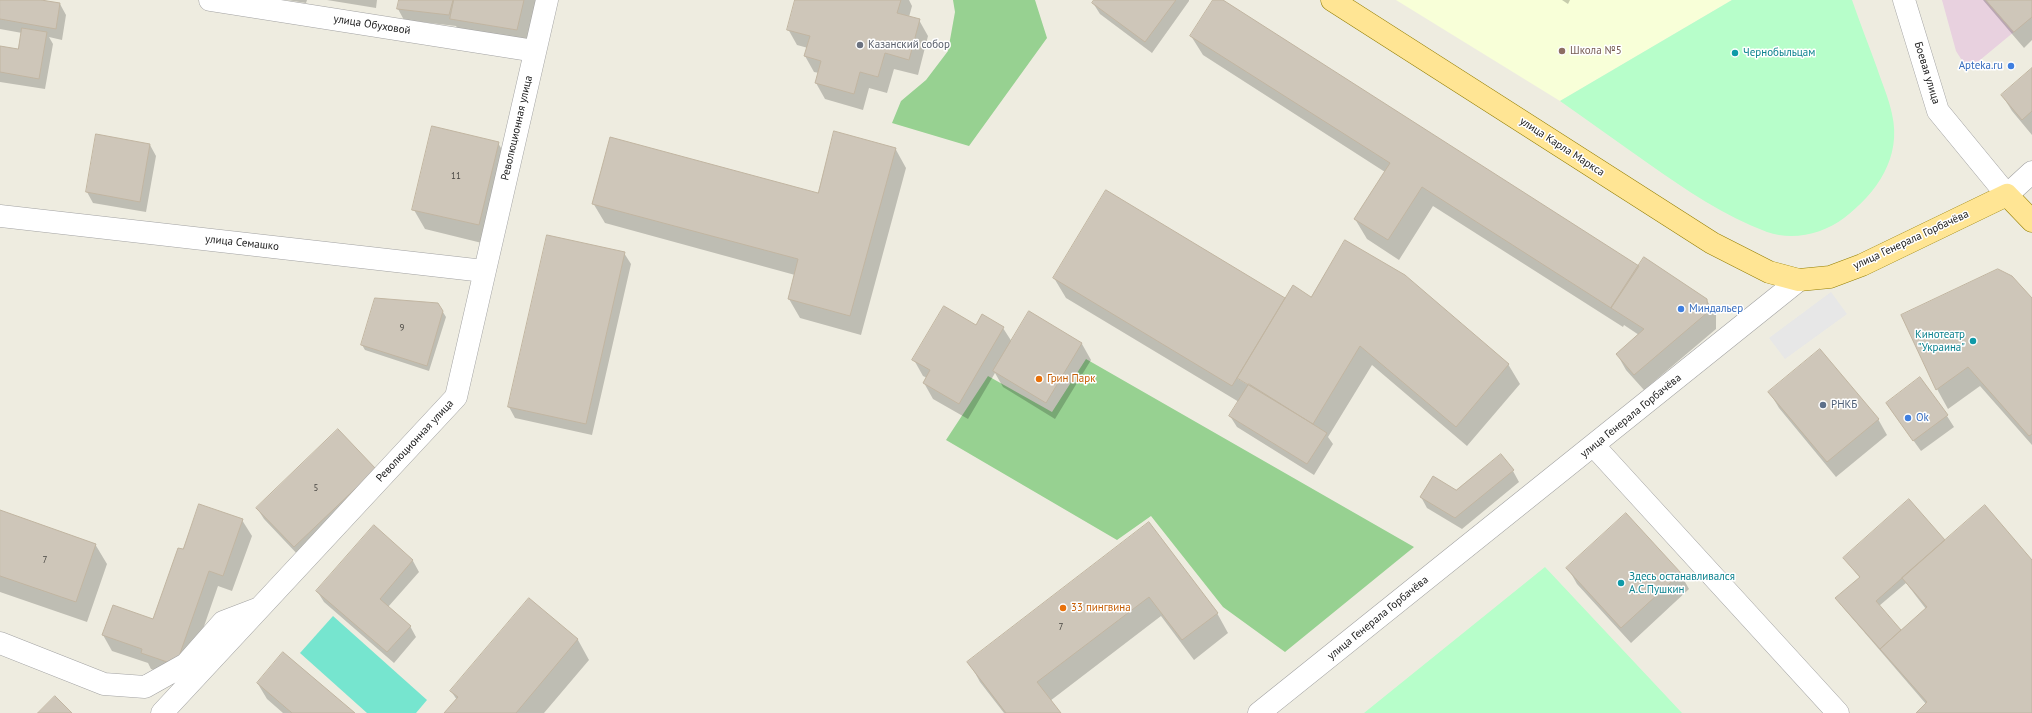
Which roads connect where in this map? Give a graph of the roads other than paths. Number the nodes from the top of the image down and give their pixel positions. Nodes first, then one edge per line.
1 (210, 0) edge
2 (547, 0) edge
3 (1332, 0) edge
4 (1904, 0) edge
5 (535, 51) junction
6 (2032, 172) edge
7 (2007, 195) junction
8 (0, 216) edge
9 (2032, 221) edge
10 (484, 271) junction
11 (1799, 280) junction
12 (1594, 446) junction
13 (260, 608) junction
14 (0, 643) edge
15 (162, 713) edge
16 (1259, 713) edge
17 (1838, 713) edge

1 - 5 street, улица Обуховой
2 - 5 street, Революционная улица
3 - 11 main road, улица Карла Маркса
4 - 7 street, Боевая улица
5 - 10 street, Революционная улица
6 - 7 street, улица Генерала Горбачёва
7 - 9 main road
7 - 11 main road, улица Генерала Горбачёва
8 - 10 street, улица Семашко
10 - 13 street, Революционная улица
11 - 12 street, улица Генерала Горбачёва
12 - 16 street, улица Генерала Горбачёва
12 - 17 street
13 - 14 street
13 - 15 street, Революционная улица

